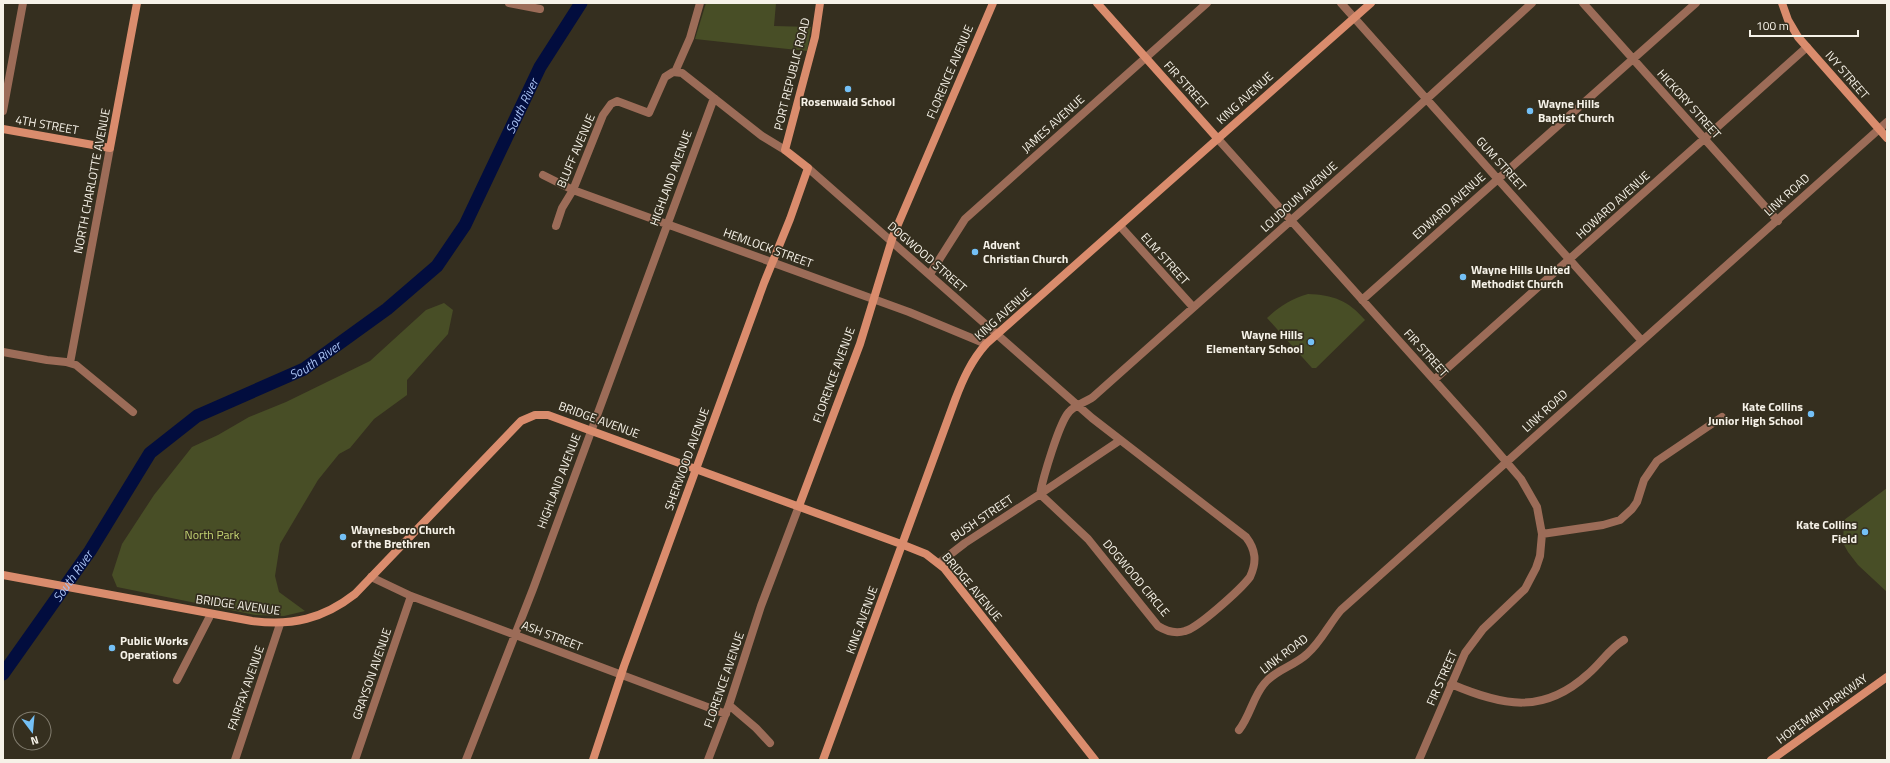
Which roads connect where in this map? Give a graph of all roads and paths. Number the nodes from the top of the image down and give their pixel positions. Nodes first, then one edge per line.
1 (23, 3) edge
2 (137, 3) edge
3 (509, 3) edge
4 (700, 3) edge
5 (820, 3) edge
6 (993, 3) edge
7 (1097, 3) edge
8 (1207, 3) edge
9 (1341, 3) edge
10 (1370, 3) edge
11 (1532, 3) edge
12 (1583, 3) edge
13 (1696, 3) edge
14 (1782, 3) edge
15 (540, 9) dead end
16 (1354, 18) junction
17 (1807, 47) junction
18 (1145, 57) junction
19 (1633, 59) junction
20 (675, 72) junction
21 (714, 98) junction
22 (1426, 99) junction
23 (3, 111) edge
24 (1887, 122) edge
25 (3, 129) edge
26 (1879, 129) junction
27 (1887, 138) edge
28 (1218, 139) junction
29 (1704, 139) junction
30 (110, 148) junction
31 (786, 150) junction
32 (808, 168) junction
33 (543, 175) dead end
34 (1498, 178) junction
35 (573, 190) junction
36 (1291, 220) junction
37 (1778, 220) junction
38 (667, 224) junction
39 (556, 226) dead end
40 (1120, 226) junction
41 (892, 242) junction
42 (1570, 260) junction
43 (773, 262) junction
44 (930, 274) junction
45 (874, 299) junction
46 (1362, 300) junction
47 (1193, 307) junction
48 (996, 335) junction
49 (1642, 341) junction
50 (986, 344) junction
51 (3, 352) edge
52 (70, 363) junction
53 (1434, 380) junction
54 (1078, 406) junction
55 (133, 412) dead end
56 (1722, 417) dead end
57 (592, 429) junction
58 (1119, 441) junction
59 (1506, 462) junction
60 (697, 469) junction
61 (1040, 494) junction
62 (799, 506) junction
63 (1542, 534) junction
64 (901, 544) junction
65 (939, 563) junction
66 (3, 575) edge
67 (371, 577) junction
68 (411, 596) junction
69 (211, 614) junction
70 (280, 624) junction
71 (514, 634) junction
72 (1624, 640) dead end
73 (622, 674) junction
74 (1887, 677) edge
75 (177, 680) dead end
76 (1451, 684) junction
77 (729, 705) junction
78 (726, 714) junction
79 (1239, 730) dead end
80 (770, 743) dead end
81 (235, 760) edge
82 (355, 760) edge
83 (466, 760) edge
84 (593, 760) edge
85 (708, 760) edge
86 (823, 760) edge
87 (1094, 760) edge
88 (1419, 760) edge
89 (1771, 760) edge

1 - 23 street
2 - 30 street, NORTH CHARLOTTE AVENUE
3 - 15 street
4 - 20 street
5 - 31 street, PORT REPUBLIC ROAD
6 - 41 street, FLORENCE AVENUE
7 - 18 street, FIR STREET
8 - 18 street, JAMES AVENUE
9 - 16 street, GUM STREET
10 - 16 street, KING AVENUE
11 - 22 street, LOUDOUN AVENUE
12 - 19 street, HICKORY STREET
13 - 19 street, EDWARD AVENUE
14 - 17 street, IVY STREET
16 - 22 street, GUM STREET
16 - 28 street, KING AVENUE
17 - 26 street, IVY STREET
17 - 29 street, HOWARD AVENUE
18 - 28 street, FIR STREET
18 - 44 street, JAMES AVENUE
19 - 29 street, HICKORY STREET
19 - 34 street, EDWARD AVENUE
20 - 21 street, DOGWOOD STREET
20 - 35 street, BLUFF AVENUE
21 - 31 street, DOGWOOD STREET
21 - 38 street, HIGHLAND AVENUE
22 - 34 street, GUM STREET
22 - 36 street, LOUDOUN AVENUE
24 - 26 street, LINK ROAD
25 - 30 street, 4TH STREET
26 - 27 street, IVY STREET
26 - 37 street, LINK ROAD
28 - 36 street, FIR STREET
28 - 40 street, KING AVENUE
29 - 37 street, HICKORY STREET
29 - 42 street, HOWARD AVENUE
30 - 52 street, NORTH CHARLOTTE AVENUE
31 - 32 street, DOGWOOD STREET
32 - 41 street, DOGWOOD STREET
32 - 43 street, SHERWOOD AVENUE
33 - 35 street, HEMLOCK STREET
34 - 42 street, GUM STREET
34 - 46 street, EDWARD AVENUE
35 - 38 street, HEMLOCK STREET
35 - 39 street, BLUFF AVENUE
36 - 46 street, FIR STREET
36 - 47 street, LOUDOUN AVENUE
37 - 49 street, LINK ROAD
38 - 43 street, HEMLOCK STREET
38 - 57 street, HIGHLAND AVENUE
40 - 47 street, ELM STREET
40 - 48 street, KING AVENUE
41 - 44 street, DOGWOOD STREET
41 - 45 street, FLORENCE AVENUE
42 - 49 street, GUM STREET
42 - 53 street, HOWARD AVENUE
43 - 45 street, HEMLOCK STREET
43 - 60 street, SHERWOOD AVENUE
44 - 48 street, DOGWOOD STREET
45 - 50 street, HEMLOCK STREET
45 - 62 street, FLORENCE AVENUE
46 - 53 street, FIR STREET
47 - 54 street, LOUDOUN AVENUE
48 - 50 street, KING AVENUE
48 - 54 street, DOGWOOD STREET
49 - 59 street, LINK ROAD
50 - 64 street, KING AVENUE
51 - 52 street
52 - 55 street
53 - 59 street, FIR STREET
54 - 58 street, DOGWOOD STREET
54 - 61 street
56 - 63 street
57 - 60 street, BRIDGE AVENUE
57 - 67 street, BRIDGE AVENUE
57 - 71 street, HIGHLAND AVENUE
58 - 61 street, BUSH STREET
58 - 61 street, DOGWOOD CIRCLE
59 - 63 street, FIR STREET
59 - 79 street, LINK ROAD
60 - 62 street, BRIDGE AVENUE
60 - 73 street, SHERWOOD AVENUE
61 - 65 street, BUSH STREET
62 - 64 street, BRIDGE AVENUE
62 - 77 street, FLORENCE AVENUE
63 - 76 street, FIR STREET
64 - 65 street, BRIDGE AVENUE
64 - 86 street, KING AVENUE
65 - 87 street, BRIDGE AVENUE
66 - 69 street, BRIDGE AVENUE
67 - 68 street, ASH STREET
67 - 70 street, BRIDGE AVENUE
68 - 71 street, ASH STREET
68 - 82 street, GRAYSON AVENUE
69 - 70 street, BRIDGE AVENUE
69 - 75 street
70 - 81 street, FAIRFAX AVENUE
71 - 73 street, ASH STREET
71 - 83 street, HIGHLAND AVENUE
72 - 76 street
73 - 78 street, ASH STREET
73 - 84 street, SHERWOOD AVENUE
74 - 89 street, HOPEMAN PARKWAY
76 - 88 street, FIR STREET
77 - 78 street, FLORENCE AVENUE
77 - 80 street
78 - 85 street, FLORENCE AVENUE

